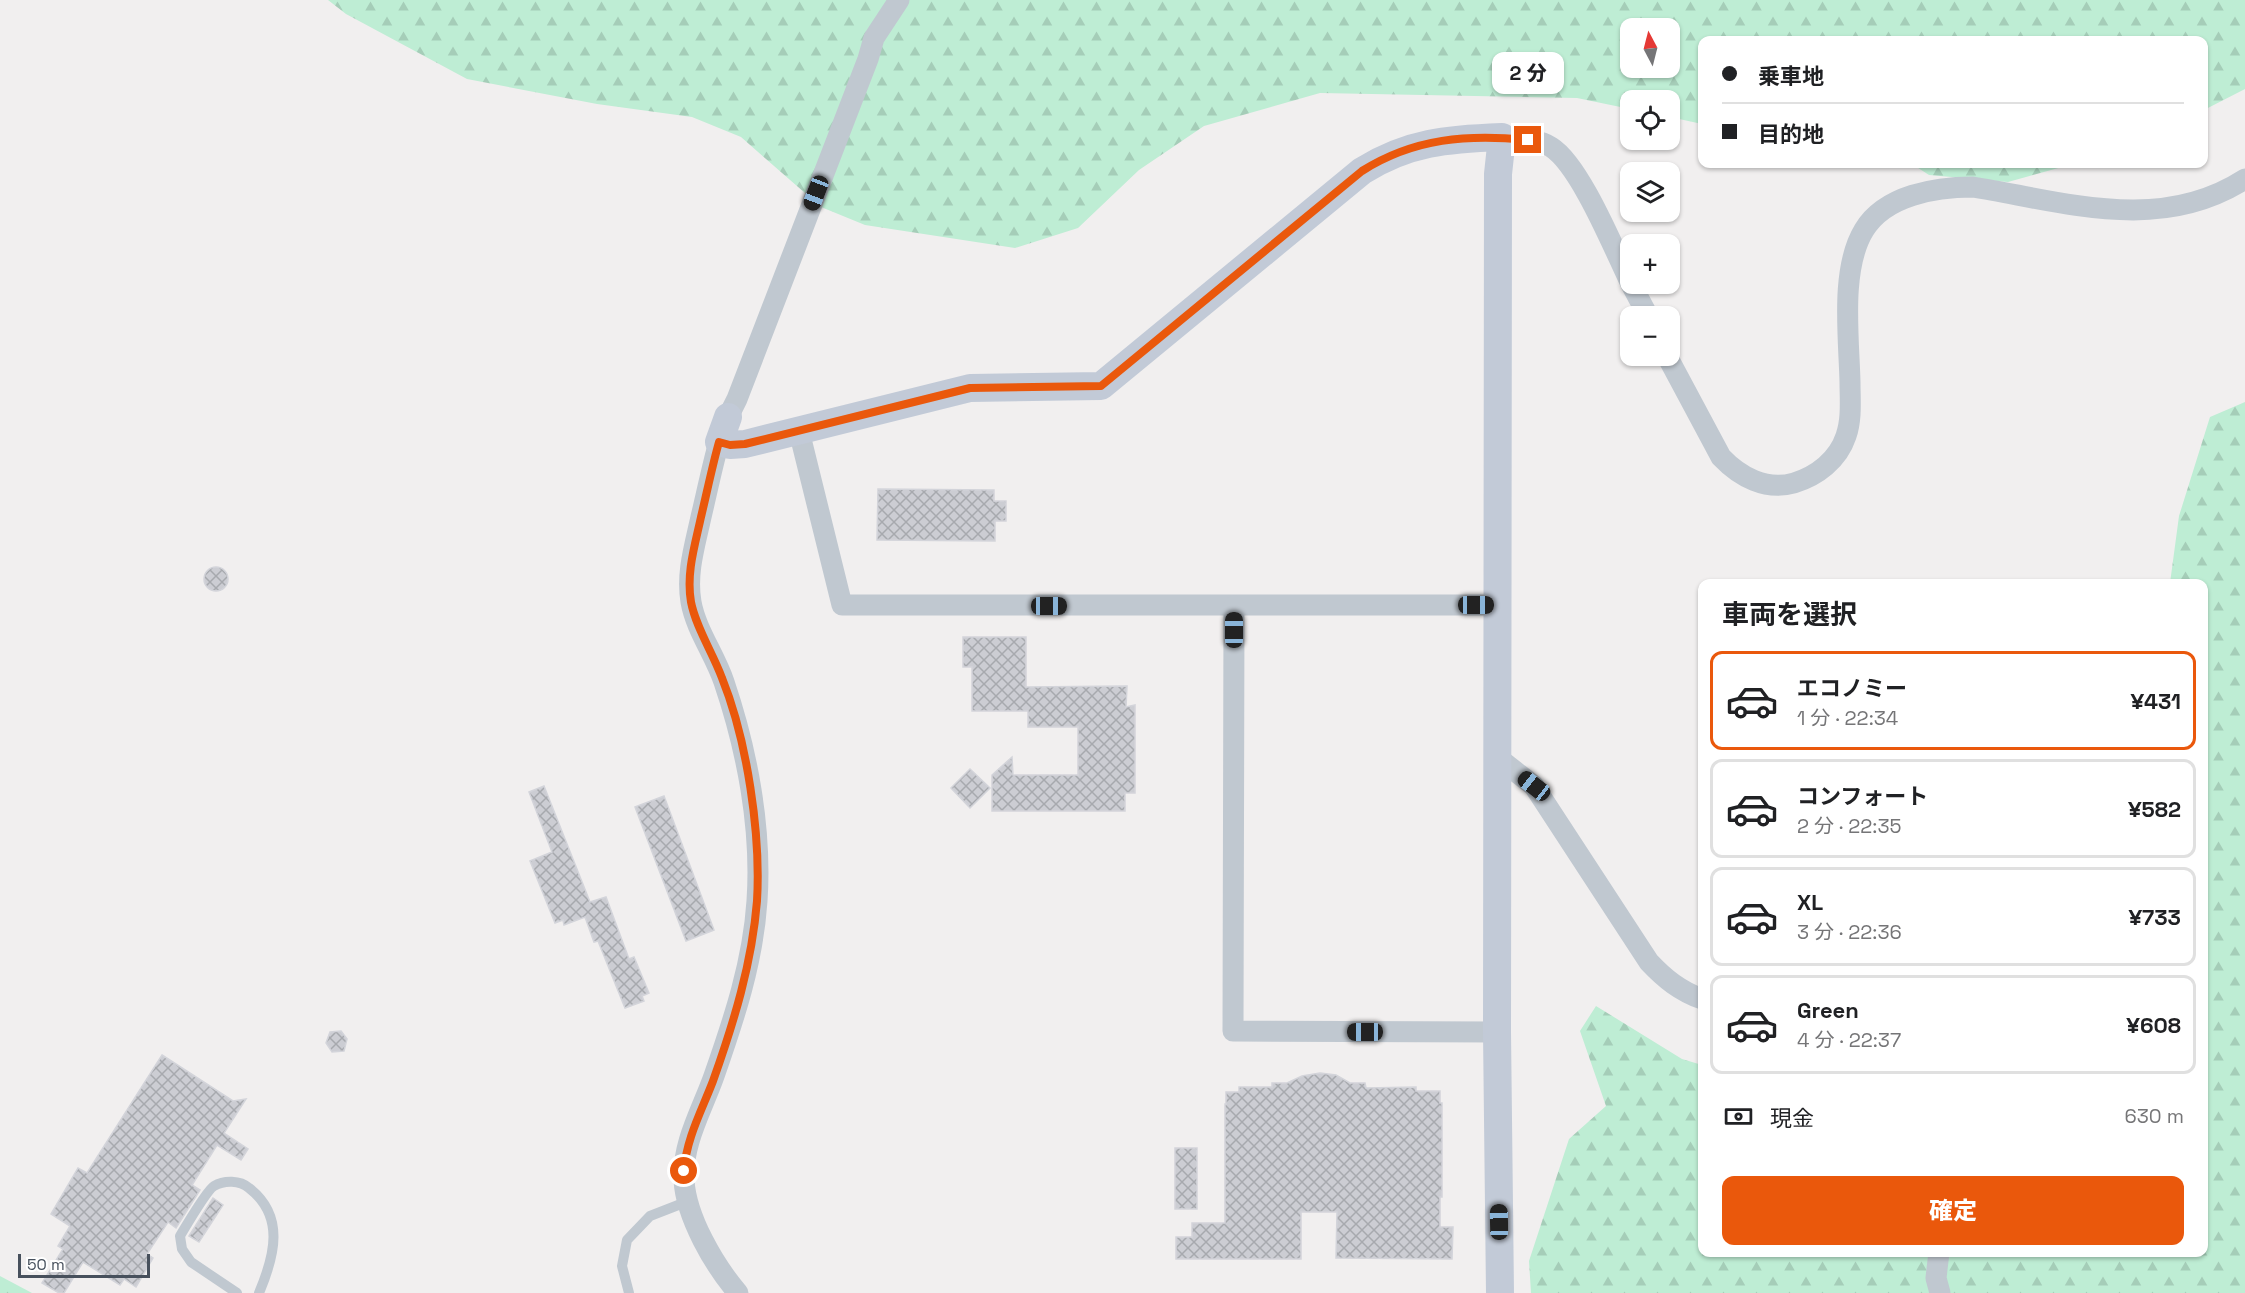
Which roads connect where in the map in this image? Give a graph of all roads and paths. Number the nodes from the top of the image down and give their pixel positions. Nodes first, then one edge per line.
1 (899, 0) edge
2 (1502, 137) junction
3 (2245, 179) edge
4 (1620, 261) edge
5 (1672, 366) edge
6 (723, 429) junction
7 (799, 431) junction
8 (1499, 605) junction
9 (1234, 606) junction
10 (1497, 757) junction
11 (1698, 997) edge
12 (1497, 1032) junction
13 (686, 1202) junction
14 (1938, 1257) edge
15 (237, 1293) edge
16 (259, 1293) edge
17 (629, 1293) edge
18 (738, 1293) edge
19 (1500, 1293) edge
20 (1940, 1293) edge

1 - 6 street
2 - 4 street
2 - 7 street
2 - 8 street
3 - 5 street
6 - 7 street
6 - 13 street
7 - 9 street
8 - 9 street
8 - 10 street
9 - 12 street
10 - 11 street
10 - 12 street
12 - 19 street
13 - 17 lane
13 - 18 street
14 - 20 street
15 - 16 lane

